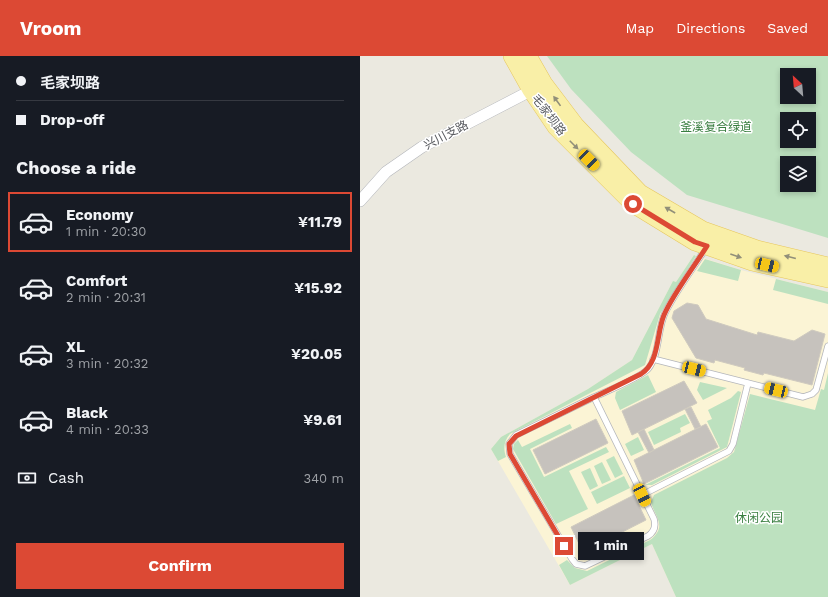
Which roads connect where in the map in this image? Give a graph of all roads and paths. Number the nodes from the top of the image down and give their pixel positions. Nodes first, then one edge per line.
1 (512, 56) edge
2 (528, 56) edge
3 (537, 87) junction
4 (360, 201) edge
5 (707, 246) junction
6 (828, 266) edge
7 (828, 279) edge
8 (828, 346) edge
9 (653, 359) junction
10 (748, 383) junction
11 (594, 397) junction
12 (642, 495) junction

1 - 3 main road, 毛家坝路
2 - 3 main road, 毛家坝路
3 - 4 street, 兴川支路
3 -> 5 main road, 毛家坝路
6 -> 3 main road, 毛家坝路
5 -> 7 main road, 毛家坝路
5 - 9 lane
8 - 10 lane
9 - 10 lane
9 - 11 lane
10 - 12 lane
11 - 12 lane
11 - 12 lane

